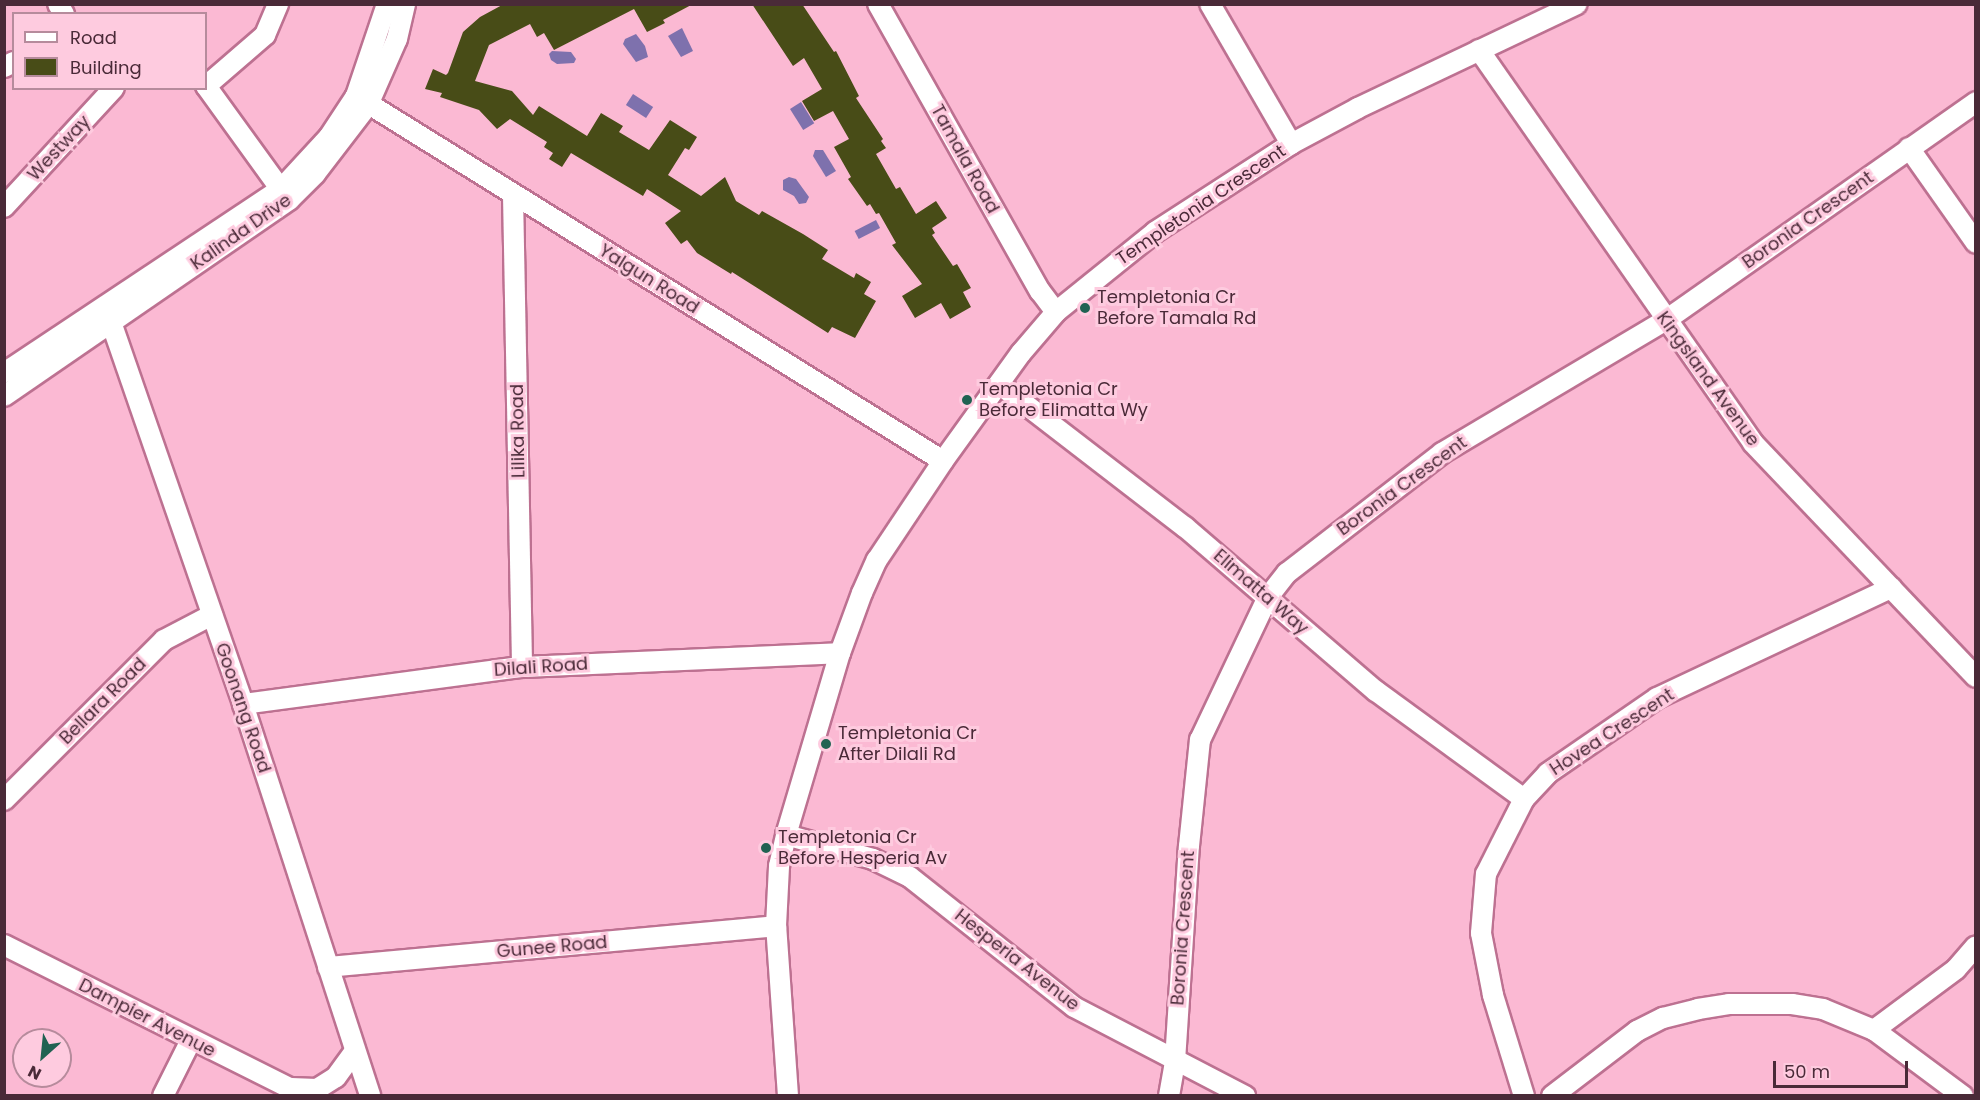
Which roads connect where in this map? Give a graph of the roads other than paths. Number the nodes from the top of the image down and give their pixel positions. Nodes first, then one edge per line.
1 (278, 4) edge
2 (387, 4) edge
3 (405, 4) edge
4 (878, 4) edge
5 (1210, 4) edge
6 (1577, 4) edge
7 (1479, 50) junction
8 (207, 85) edge
9 (207, 87) edge
10 (112, 90) edge
11 (362, 100) junction
12 (1976, 102) edge
13 (1292, 144) junction
14 (1909, 148) junction
15 (285, 195) junction
16 (513, 195) junction
17 (4, 207) edge
18 (1976, 243) edge
19 (1056, 312) junction
20 (1666, 321) junction
21 (111, 322) junction
22 (4, 373) edge
23 (999, 384) junction
24 (4, 396) edge
25 (943, 461) junction
26 (1891, 588) junction
27 (1268, 597) junction
28 (212, 615) junction
29 (840, 653) junction
30 (522, 667) junction
31 (1976, 676) edge
32 (243, 704) junction
33 (1524, 799) junction
34 (4, 800) edge
35 (786, 835) junction
36 (776, 927) junction
37 (4, 945) edge
38 (1976, 946) edge
39 (328, 967) junction
40 (1874, 1030) junction
41 (191, 1040) junction
42 (355, 1050) junction
43 (1174, 1061) junction
44 (298, 1092) edge
45 (163, 1095) edge
46 (370, 1095) edge
47 (788, 1095) edge
48 (1169, 1095) edge
49 (1245, 1095) edge
50 (1524, 1095) edge
51 (1552, 1095) edge
52 (1963, 1095) edge

1 - 8 street
2 - 11 street, Kalinda Drive
3 - 11 street, Kalinda Drive
4 - 19 street, Tamala Road
5 - 13 street
6 - 7 street, Templetonia Crescent
7 - 13 street, Templetonia Crescent
7 - 20 street, Kingsland Avenue
9 - 15 street
10 - 17 street, Westway
11 - 15 street, Kalinda Drive
11 - 16 street, Yalgun Road
12 - 14 street, Boronia Crescent
13 - 19 street, Templetonia Crescent
14 - 18 street
14 - 20 street, Boronia Crescent
15 - 21 street, Kalinda Drive
15 - 22 street, Kalinda Drive
16 - 25 street, Yalgun Road
16 - 30 street, Lilika Road
19 - 23 street, Templetonia Crescent
20 - 26 street, Kingsland Avenue
20 - 27 street, Boronia Crescent
21 - 24 street, Kalinda Drive
21 - 28 street, Goonang Road
23 - 25 street, Templetonia Crescent
23 - 27 street, Elimatta Way
25 - 29 street, Templetonia Crescent
26 - 31 street, Kingsland Avenue
26 - 33 street, Hovea Crescent
27 - 33 street, Elimatta Way
27 - 43 street, Boronia Crescent
28 - 32 street, Goonang Road
28 - 34 street, Bellara Road
29 - 30 street, Dilali Road
29 - 35 street, Templetonia Crescent
30 - 32 street, Dilali Road
32 - 39 street, Goonang Road
33 - 50 street, Hovea Crescent
35 - 36 street, Templetonia Crescent
35 - 43 street, Hesperia Avenue
36 - 39 street, Gunee Road
36 - 47 street, Templetonia Crescent
37 - 41 street, Dampier Avenue
38 - 40 street
39 - 42 street, Goonang Road
40 - 51 street
40 - 52 street
41 - 44 street, Dampier Avenue
41 - 45 street
42 - 44 street, Dampier Avenue
42 - 46 street, Goonang Road
43 - 48 street, Boronia Crescent
43 - 49 street, Hesperia Avenue

